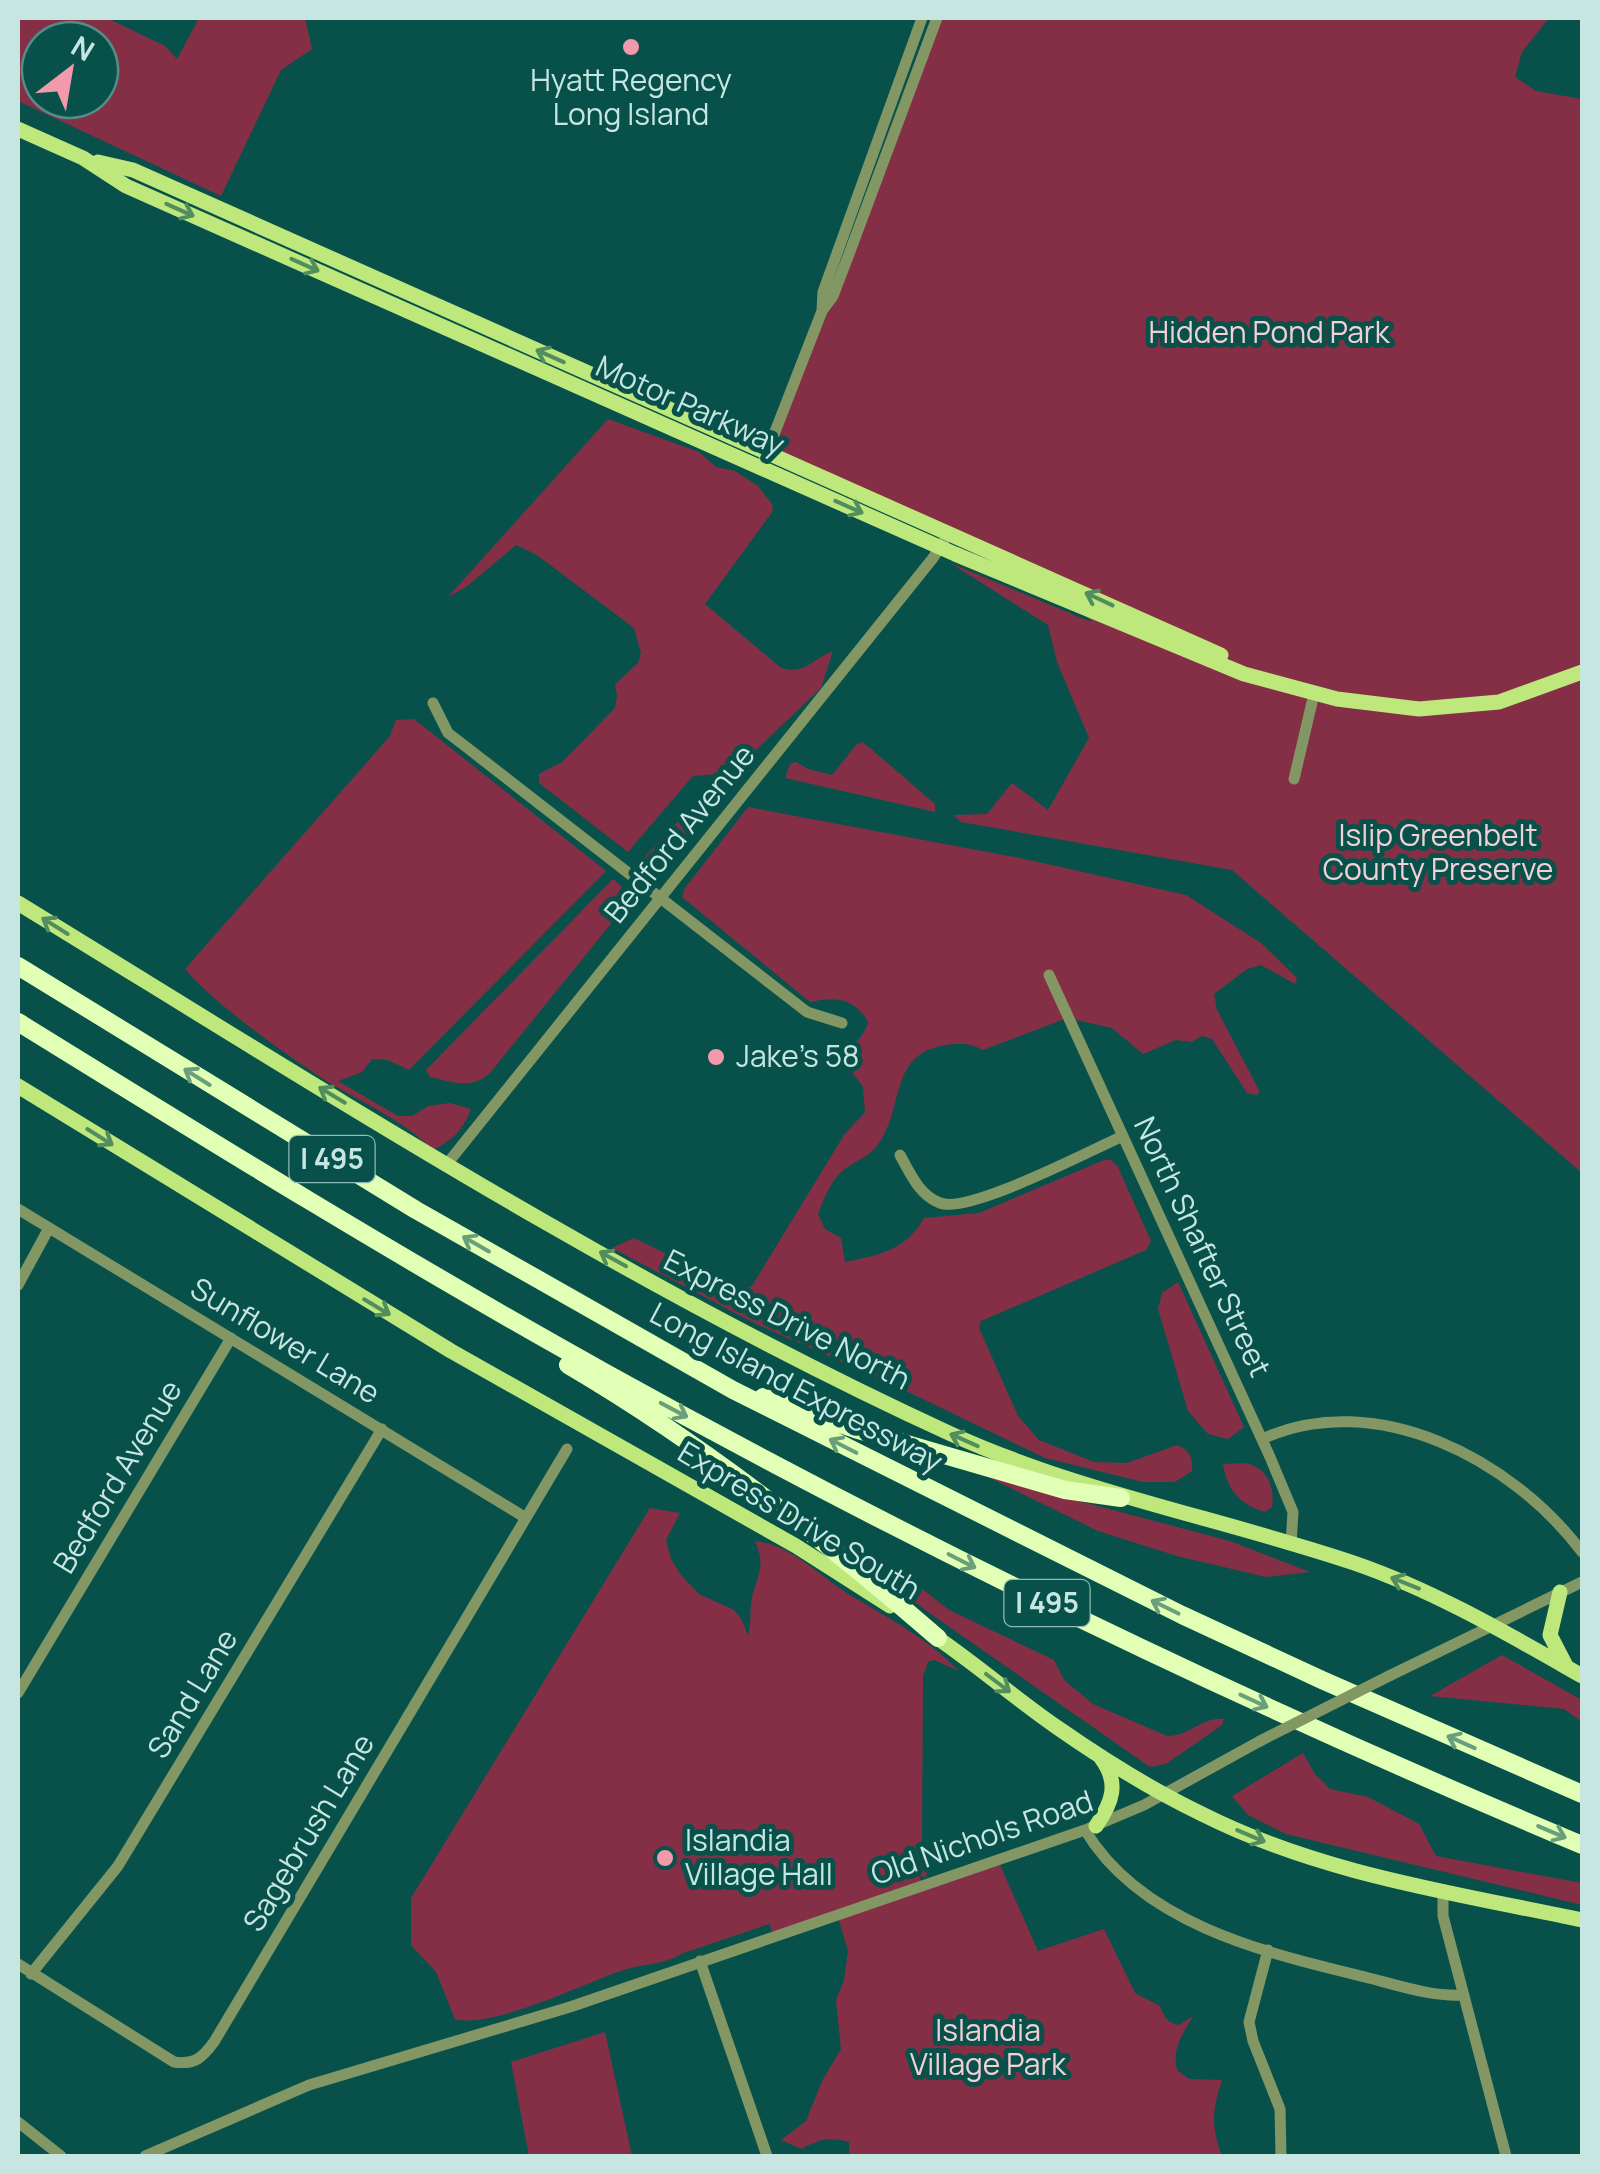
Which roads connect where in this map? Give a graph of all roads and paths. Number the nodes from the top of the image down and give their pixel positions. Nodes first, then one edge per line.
1 (922, 18) edge
2 (936, 18) edge
3 (18, 129) edge
4 (822, 310) junction
5 (764, 460) junction
6 (944, 540) junction
7 (1582, 672) edge
8 (1314, 694) junction
9 (433, 703) dead end
10 (1294, 778) dead end
11 (661, 899) junction
12 (18, 902) edge
13 (18, 966) edge
14 (1049, 975) dead end
15 (18, 1022) edge
16 (842, 1023) dead end
17 (18, 1086) edge
18 (1122, 1136) junction
19 (900, 1155) dead end
20 (447, 1164) junction
21 (18, 1209) edge
22 (49, 1228) junction
23 (18, 1285) edge
24 (528, 1328) junction
25 (231, 1338) junction
26 (733, 1390) junction
27 (382, 1429) junction
28 (1262, 1439) junction
29 (567, 1449) dead end
30 (1121, 1498) junction
31 (526, 1518) junction
32 (1291, 1544) junction
33 (1582, 1552) edge
34 (1582, 1582) edge
35 (1560, 1592) junction
36 (1493, 1625) junction
37 (938, 1638) junction
38 (1567, 1668) junction
39 (1582, 1676) edge
40 (18, 1693) edge
41 (1099, 1755) junction
42 (1163, 1794) junction
43 (1582, 1794) edge
44 (1090, 1828) junction
45 (1582, 1846) edge
46 (1443, 1892) junction
47 (1582, 1920) edge
48 (1268, 1950) junction
49 (700, 1962) junction
50 (18, 1964) edge
51 (31, 1974) junction
52 (1464, 1995) junction
53 (18, 2122) edge
54 (61, 2156) edge
55 (146, 2156) edge
56 (767, 2156) edge
57 (1281, 2156) edge
58 (1506, 2156) edge

1 - 4 street
2 - 4 street
3 - 5 main road, Motor Parkway
4 - 5 street
5 - 6 main road, Motor Parkway
6 - 8 main road, Motor Parkway
6 - 11 street, Bedford Avenue
7 - 8 main road, Motor Parkway
8 - 10 street
9 - 11 street
11 - 16 street
11 - 20 street, Bedford Avenue
20 -> 12 main road, Express Drive North
26 -> 13 highway, Long Island Expressway / I 495
14 - 18 street, North Shafter Street
15 - 24 highway, I 495
17 -> 37 main road, Express Drive South
18 - 19 street
18 - 28 street, North Shafter Street
30 -> 20 main road, Express Drive North
21 - 22 street, Sunflower Lane
22 - 23 street
22 - 25 street, Sunflower Lane
24 - 37 highway
24 -> 45 highway, I 495
25 - 27 street, Sunflower Lane
25 - 40 street, Bedford Avenue
26 - 30 highway
43 -> 26 highway, Long Island Expressway / I 495
27 - 31 street, Sunflower Lane
27 - 51 street, Sand Lane
28 - 32 street, North Shafter Street
28 - 33 street
29 - 31 street, Sagebrush Lane
30 - 32 main road, Express Drive North
31 - 51 street, Sagebrush Lane
36 -> 32 main road, Express Drive North
34 - 35 street, Old Nichols Road
35 - 36 street, Old Nichols Road
35 - 38 main road
36 - 38 main road, Express Drive North
36 - 42 street, Old Nichols Road, bridge
37 -> 41 main road, Express Drive South
38 - 39 main road, Express Drive North
41 - 42 main road, Express Drive South
41 - 44 main road
42 - 44 street, Old Nichols Road
42 -> 46 main road, Express Drive South
44 - 48 street
44 - 49 street, Old Nichols Road
46 - 47 main road, Express Drive South
46 - 52 street
48 - 52 street
48 - 57 street
49 - 55 street, Old Nichols Road
49 - 56 street
50 - 51 street, Sagebrush Lane
52 - 58 street
53 - 54 street

